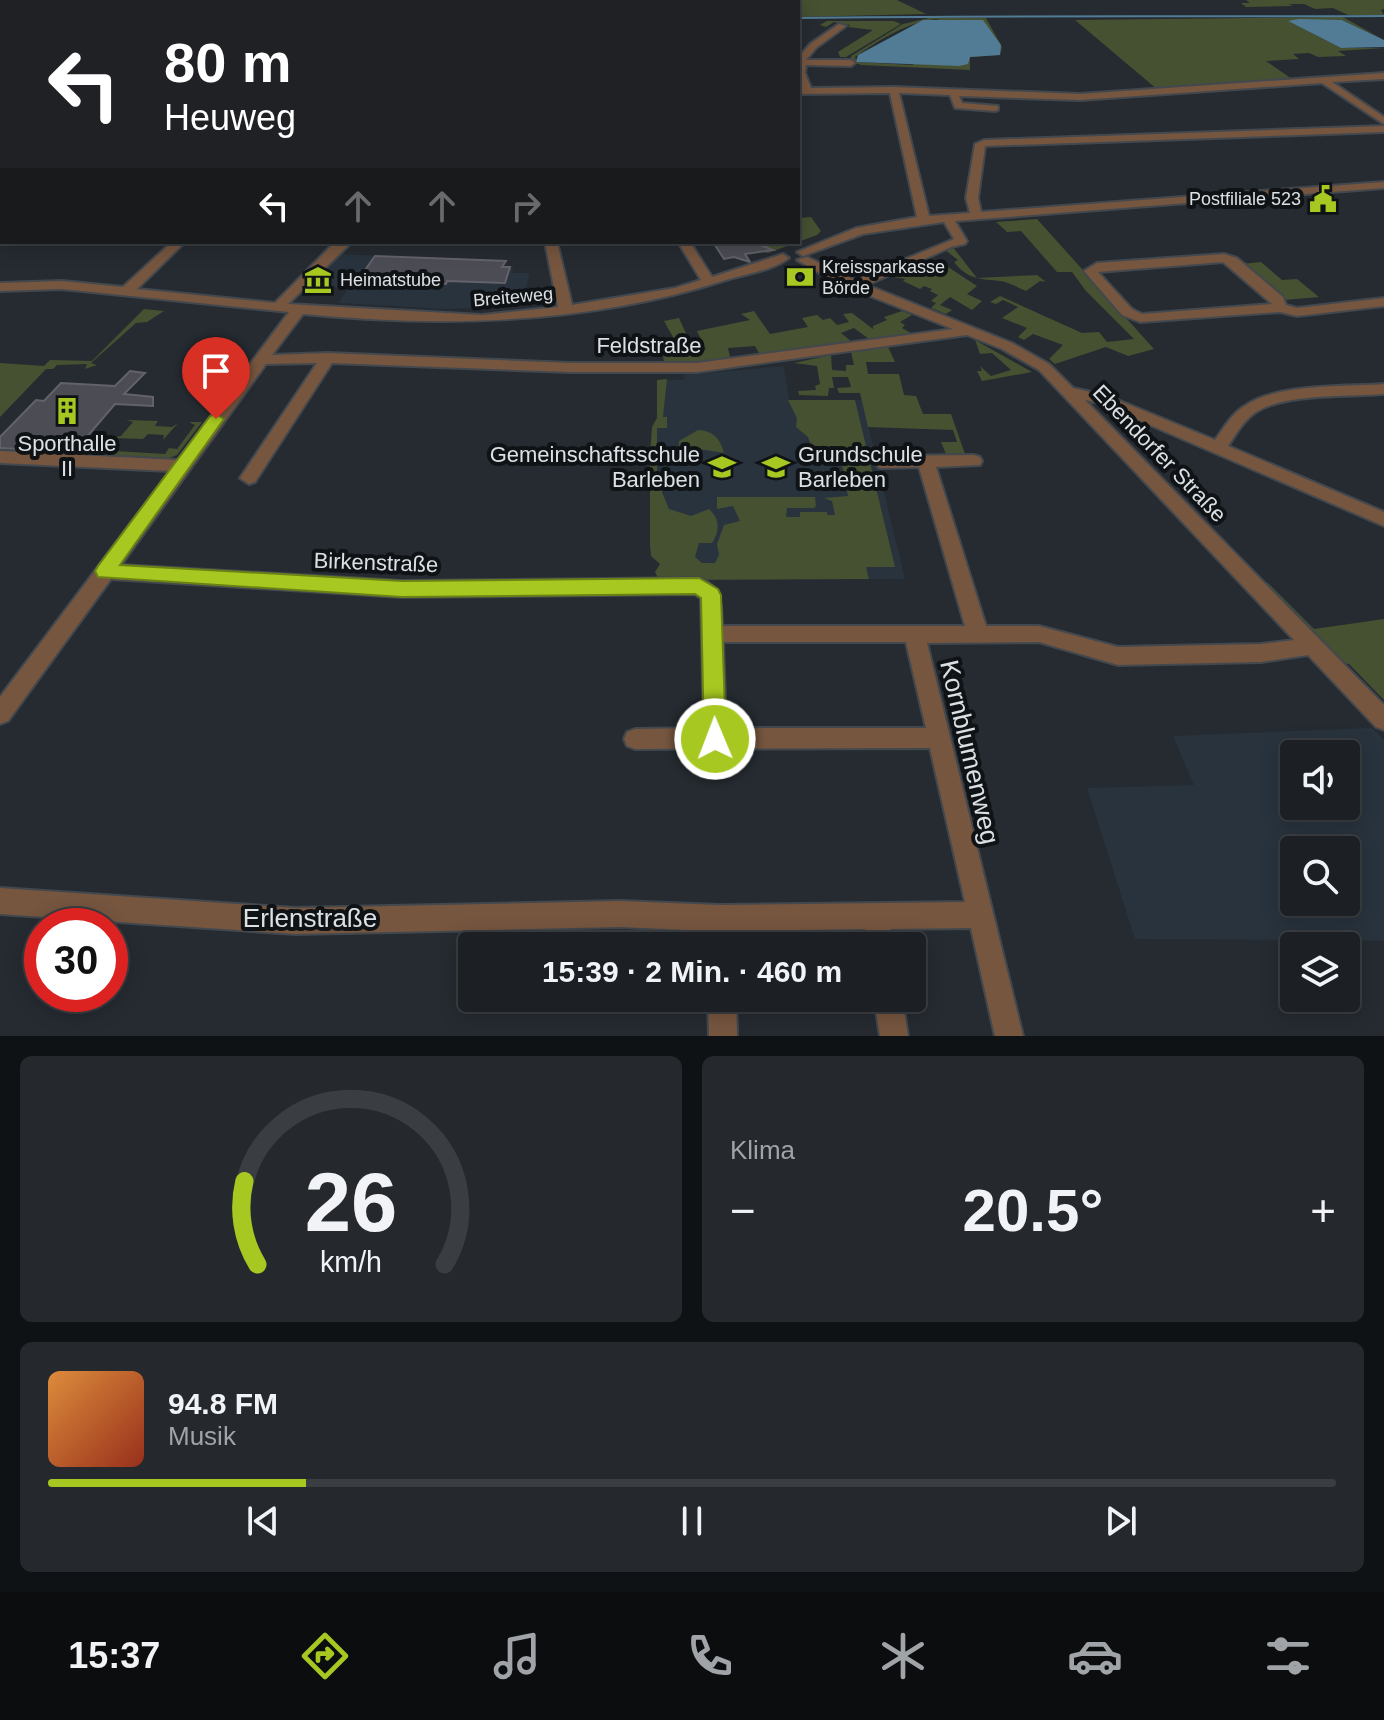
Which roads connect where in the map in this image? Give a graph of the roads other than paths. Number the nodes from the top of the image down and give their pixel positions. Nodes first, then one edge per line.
1 (842, 26) dead end
2 (800, 59) edge
3 (851, 63) dead end
4 (1384, 76) edge
5 (1326, 82) junction
6 (895, 86) junction
7 (803, 91) edge
8 (954, 93) junction
9 (995, 108) dead end
10 (1384, 121) edge
11 (1384, 129) edge
12 (1384, 185) edge
13 (977, 216) junction
14 (947, 218) junction
15 (924, 220) junction
16 (177, 244) edge
17 (343, 244) edge
18 (551, 244) edge
19 (685, 244) edge
20 (803, 256) junction
21 (709, 283) junction
22 (856, 285) junction
23 (0, 287) edge
24 (126, 292) junction
25 (1384, 302) edge
26 (278, 307) junction
27 (1280, 308) junction
28 (299, 309) junction
29 (566, 310) junction
30 (968, 329) junction
31 (328, 357) junction
32 (260, 360) junction
33 (1384, 389) edge
34 (1070, 392) junction
35 (1219, 447) junction
36 (0, 457) edge
37 (974, 461) dead end
38 (880, 462) dead end
39 (926, 462) junction
40 (182, 466) junction
41 (249, 478) dead end
42 (1384, 519) edge
43 (105, 571) junction
44 (713, 634) junction
45 (978, 634) junction
46 (919, 635) junction
47 (1312, 646) junction
48 (7, 694) edge
49 (0, 714) edge
50 (1384, 720) edge
51 (938, 738) junction
52 (635, 739) dead end
53 (715, 739) junction
54 (0, 901) edge
55 (980, 915) junction
56 (876, 917) junction
57 (720, 918) junction
58 (720, 932) edge
59 (879, 932) edge
60 (722, 1012) edge
61 (890, 1012) edge
62 (723, 1036) edge
63 (894, 1036) edge
64 (1009, 1036) edge

1 - 2 street
2 - 3 street
2 - 7 street
4 - 5 street
5 - 8 street
5 - 10 street
6 - 7 street
6 - 8 street
6 - 15 street
8 - 9 street
11 - 13 street
12 - 13 street, Breiteweg
13 - 14 street, Breiteweg
14 - 15 street, Breiteweg
14 - 22 street
15 - 20 street, Breiteweg
16 - 24 street
17 - 26 street
18 - 29 street
19 - 21 street
20 - 21 street, Breiteweg
20 - 22 street, Ebendorfer Straße
21 - 29 street, Breiteweg
22 - 30 street, Ebendorfer Straße
23 - 24 street, Breiteweg
24 - 26 street, Breiteweg
25 - 27 street
26 - 28 street, Breiteweg
27 - 27 street
28 - 29 street, Breiteweg
28 - 32 street
30 - 31 street, Feldstraße
30 - 34 street, Ebendorfer Straße
31 - 32 street, Feldstraße
31 - 41 street
32 - 40 street
33 - 35 street
34 - 35 street
34 - 47 street, Ebendorfer Straße
35 - 42 street
36 - 40 street
37 - 39 street
38 - 39 street
39 - 45 street
40 - 43 street
43 - 44 street, Birkenstraße
43 - 48 street
44 - 46 street
44 - 53 street
45 - 46 street, Kornblumenweg
45 - 47 street, Kornblumenweg
46 - 51 street, Kornblumenweg
47 - 50 street, Ebendorfer Straße
48 - 49 street
51 - 53 street
51 - 55 street, Kornblumenweg
52 - 53 street
54 - 57 street, Erlenstraße
55 - 56 street, Erlenstraße
55 - 64 street, Kornblumenweg
56 - 57 street, Erlenstraße
56 - 59 street
57 - 58 street
60 - 62 street
61 - 63 street

